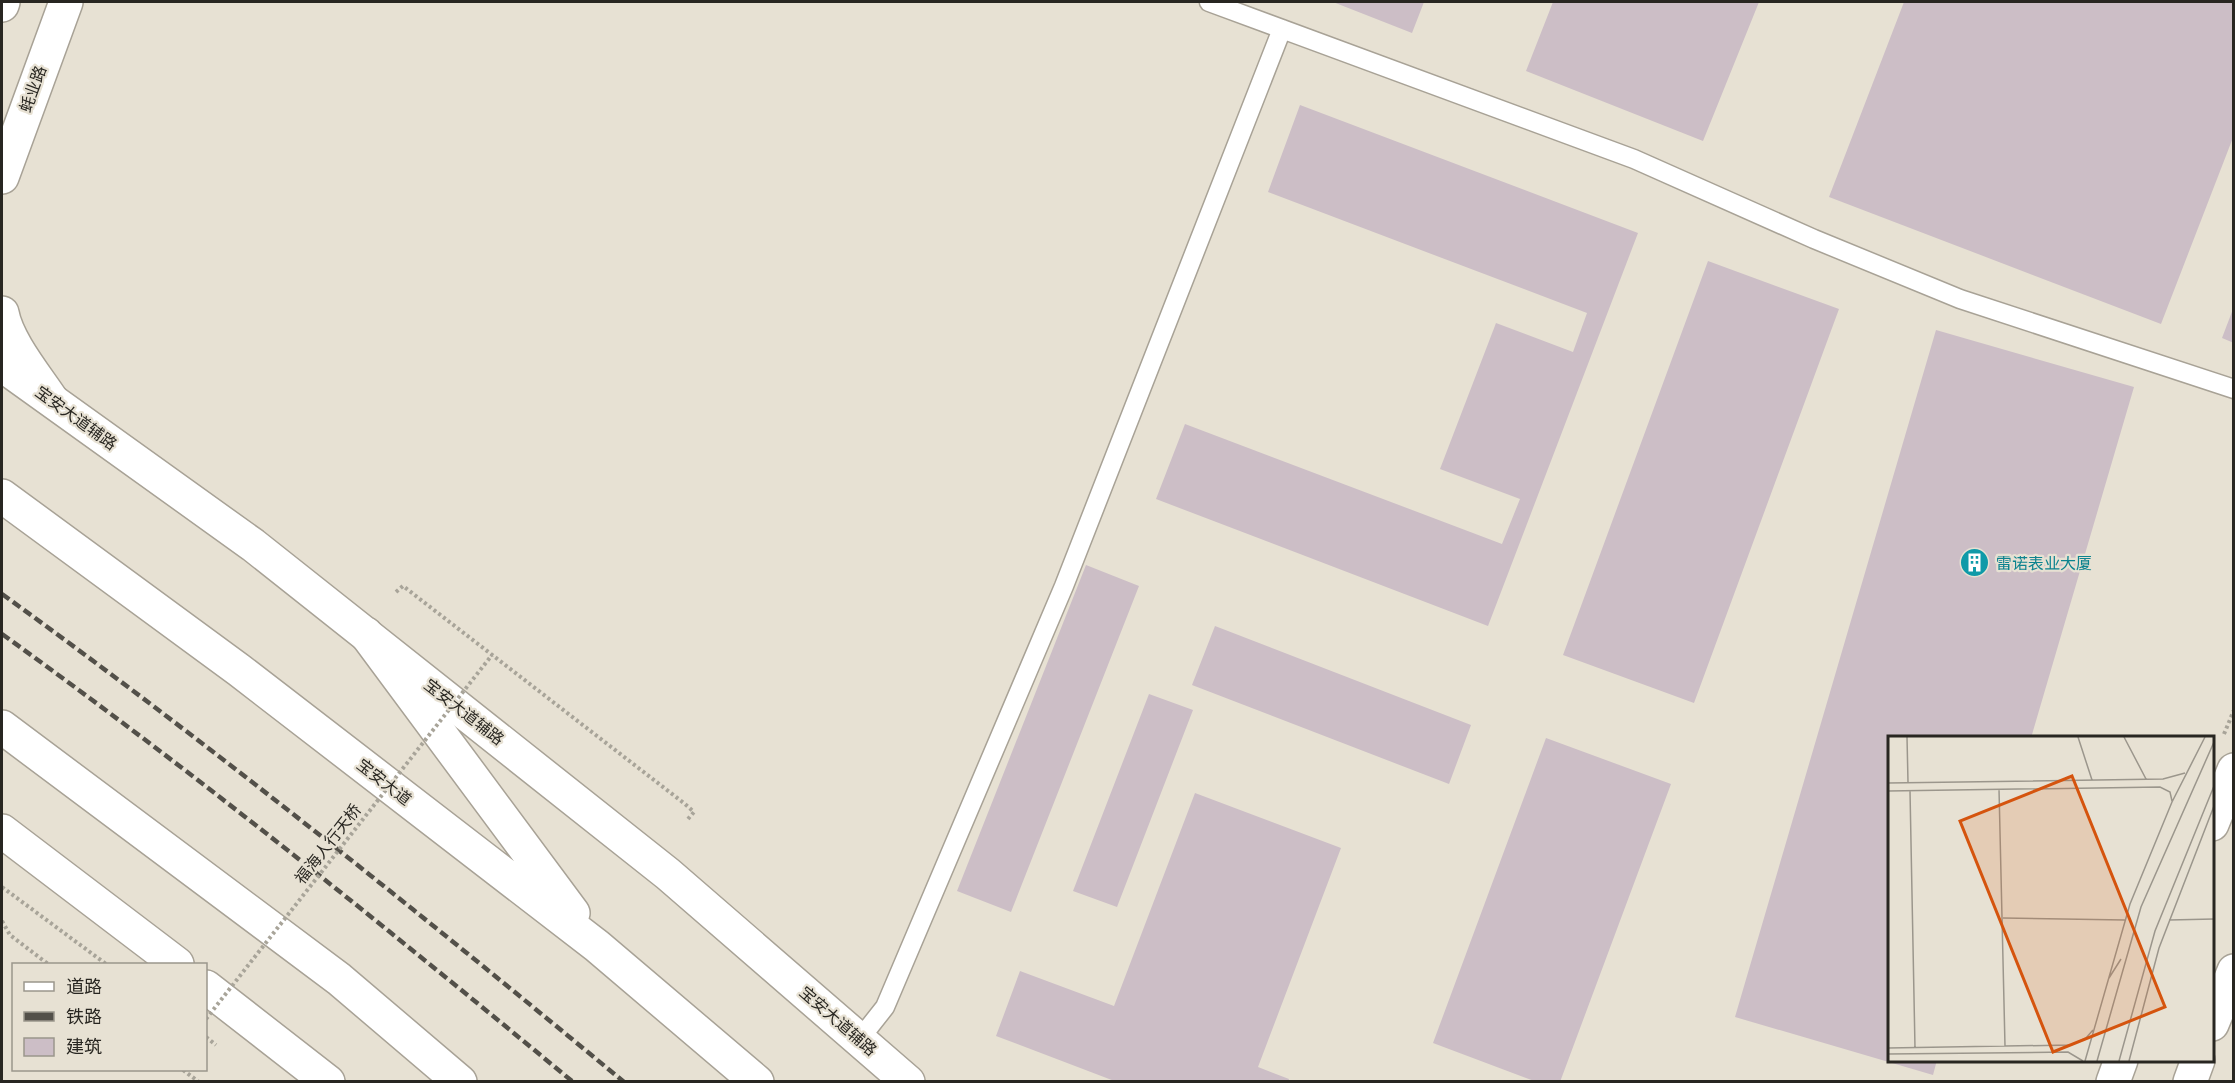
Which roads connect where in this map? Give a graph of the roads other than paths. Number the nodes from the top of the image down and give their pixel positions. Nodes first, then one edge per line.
1 (66, 2) edge
2 (1209, 2) edge
3 (1282, 29) junction
4 (2, 177) edge
5 (2, 313) edge
6 (2, 365) edge
7 (2234, 389) edge
8 (52, 401) junction
9 (2, 496) edge
10 (366, 634) junction
11 (2, 727) edge
12 (2234, 770) edge
13 (2214, 819) edge
14 (2, 831) edge
15 (597, 946) junction
16 (176, 963) edge
17 (2234, 971) edge
18 (207, 988) edge
19 (2214, 1019) edge
20 (859, 1040) junction
21 (2120, 1062) edge
22 (2197, 1062) edge
23 (328, 1082) edge
24 (460, 1082) edge
25 (757, 1082) edge
26 (908, 1082) edge
27 (2113, 1082) edge
28 (2190, 1082) edge

1 - 4 main road, 蚝业路
2 - 3 lane
3 - 7 lane
3 - 20 lane
5 - 8 main road
6 - 8 main road, 宝安大道辅路
8 - 10 main road, 宝安大道辅路
9 - 15 main road, 宝安大道
10 - 15 main road
10 - 20 main road, 宝安大道辅路
11 - 24 main road
12 - 13 main road
14 - 16 main road
15 - 25 main road, 宝安大道
17 - 19 main road
18 - 23 main road
20 - 26 main road, 宝安大道辅路
21 - 27 main road
22 - 28 main road

